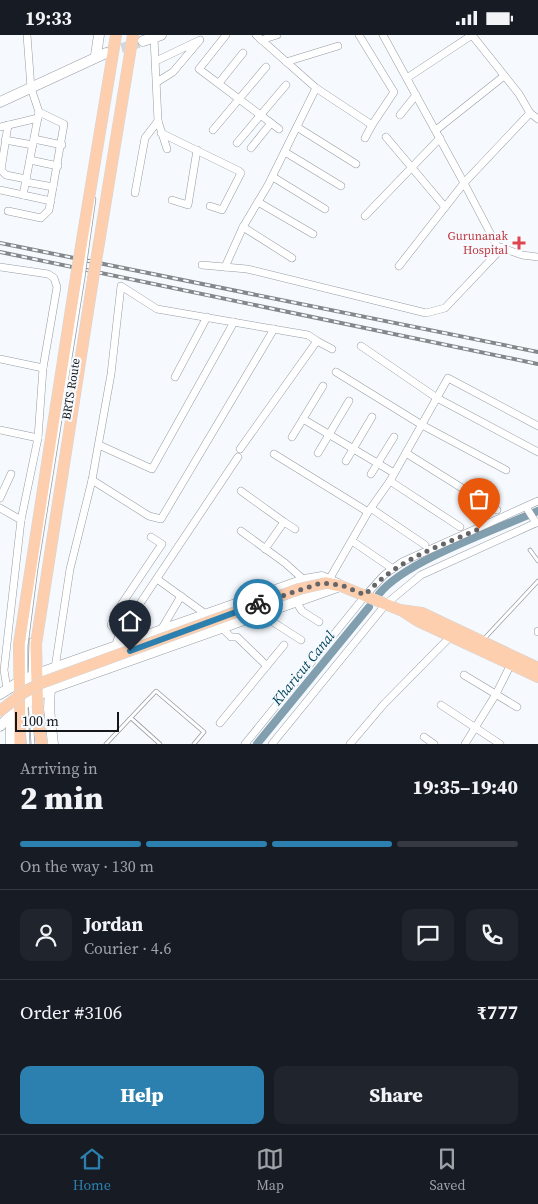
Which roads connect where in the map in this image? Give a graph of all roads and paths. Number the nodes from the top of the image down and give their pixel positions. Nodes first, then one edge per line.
1 (27, 35) edge
2 (99, 35) edge
3 (116, 35) edge
4 (121, 35) edge
5 (128, 35) edge
6 (226, 35) edge
7 (277, 35) edge
8 (359, 35) edge
9 (383, 35) edge
10 (472, 35) edge
11 (158, 36) edge
12 (258, 37) edge
13 (138, 38) edge
14 (338, 45) dead end
15 (244, 53) dead end
16 (156, 61) junction
17 (286, 62) junction
18 (266, 67) dead end
19 (504, 76) junction
20 (407, 78) junction
21 (157, 82) junction
22 (219, 83) junction
23 (286, 85) dead end
24 (31, 88) junction
25 (316, 88) junction
26 (416, 95) junction
27 (239, 99) junction
28 (0, 102) edge
29 (530, 113) junction
30 (38, 115) junction
31 (260, 115) junction
32 (400, 115) dead end
33 (538, 119) edge
34 (158, 121) junction
35 (271, 123) junction
36 (8, 125) junction
37 (372, 125) junction
38 (0, 127) edge
39 (298, 127) junction
40 (279, 129) dead end
41 (213, 130) dead end
42 (436, 130) junction
43 (161, 133) junction
44 (386, 137) dead end
45 (365, 138) dead end
46 (440, 138) junction
47 (6, 140) junction
48 (34, 142) junction
49 (237, 143) dead end
50 (62, 145) junction
51 (251, 147) dead end
52 (167, 149) dead end
53 (197, 150) junction
54 (285, 152) junction
55 (30, 160) junction
56 (356, 164) dead end
57 (58, 166) junction
58 (412, 169) junction
59 (273, 177) junction
60 (26, 180) junction
61 (98, 180) dead end
62 (464, 183) junction
63 (341, 186) dead end
64 (53, 187) junction
65 (96, 190) dead end
66 (0, 191) edge
67 (135, 193) dead end
68 (23, 195) junction
69 (172, 200) dead end
70 (50, 201) junction
71 (258, 202) junction
72 (210, 206) dead end
73 (445, 207) junction
74 (325, 209) dead end
75 (8, 211) dead end
76 (365, 216) dead end
77 (243, 227) junction
78 (312, 234) dead end
79 (90, 248) junction
80 (502, 248) junction
81 (292, 257) dead end
82 (538, 257) edge
83 (202, 265) dead end
84 (399, 266) dead end
85 (0, 267) edge
86 (225, 267) junction
87 (85, 278) junction
88 (206, 317) junction
89 (234, 322) junction
90 (274, 329) junction
91 (317, 341) junction
92 (360, 347) dead end
93 (332, 349) dead end
94 (0, 359) edge
95 (43, 368) junction
96 (336, 372) dead end
97 (175, 377) dead end
98 (323, 386) dead end
99 (437, 398) junction
100 (348, 401) dead end
101 (372, 417) dead end
102 (303, 419) junction
103 (422, 425) junction
104 (538, 426) edge
105 (0, 430) edge
106 (329, 435) junction
107 (292, 437) dead end
108 (394, 437) dead end
109 (38, 438) junction
110 (99, 445) junction
111 (240, 449) dead end
112 (353, 449) junction
113 (538, 451) edge
114 (318, 453) dead end
115 (406, 453) junction
116 (274, 454) dead end
117 (238, 457) dead end
118 (346, 461) dead end
119 (377, 464) junction
120 (506, 470) dead end
121 (11, 473) dead end
122 (394, 473) junction
123 (371, 474) dead end
124 (92, 479) junction
125 (390, 481) junction
126 (242, 491) dead end
127 (0, 498) edge
128 (538, 501) edge
129 (526, 507) junction
130 (0, 508) edge
131 (370, 510) junction
132 (498, 510) dead end
133 (21, 520) junction
134 (284, 521) junction
135 (537, 523) edge
136 (460, 527) dead end
137 (295, 529) dead end
138 (242, 531) dead end
139 (151, 537) dead end
140 (352, 541) junction
141 (425, 545) dead end
142 (266, 549) junction
143 (530, 550) dead end
144 (538, 561) edge
145 (393, 569) junction
146 (157, 579) junction
147 (304, 580) junction
148 (328, 581) junction
149 (538, 581) edge
150 (341, 585) junction
151 (365, 595) junction
152 (181, 596) junction
153 (295, 600) junction
154 (386, 604) junction
155 (400, 610) junction
156 (263, 611) junction
157 (207, 615) junction
158 (318, 622) dead end
159 (221, 627) junction
160 (160, 631) junction
161 (119, 635) junction
162 (451, 636) junction
163 (301, 640) dead end
164 (483, 641) junction
165 (284, 645) dead end
166 (115, 647) junction
167 (513, 660) junction
168 (267, 666) junction
169 (55, 668) junction
170 (538, 668) edge
171 (464, 675) dead end
172 (538, 677) edge
173 (28, 678) junction
174 (49, 689) junction
175 (4, 691) edge
176 (496, 694) junction
177 (21, 705) edge
178 (442, 705) dead end
179 (517, 707) dead end
180 (130, 718) junction
181 (220, 723) dead end
182 (0, 726) edge
183 (475, 727) junction
184 (424, 737) dead end
185 (11, 744) edge
186 (20, 744) edge
187 (28, 744) edge
188 (33, 744) edge
189 (42, 744) edge
190 (53, 744) edge
191 (106, 744) edge
192 (160, 744) edge
193 (194, 744) edge
194 (245, 744) edge
195 (272, 744) edge
196 (350, 744) edge
197 (434, 744) edge
198 (465, 744) edge
199 (500, 744) edge

1 - 24 street
2 - 24 street
3 - 79 main road
4 - 61 lane
5 - 79 lane
6 - 22 street
7 - 12 street
8 - 37 street
9 - 20 street
10 - 19 street
10 - 20 street
11 - 13 street
11 - 16 street
12 - 17 street
13 - 79 main road
14 - 17 street
15 - 22 street
16 - 21 street
16 - 21 street
17 - 25 street
18 - 27 street
19 - 29 street
19 - 42 street
20 - 26 street
21 - 34 street
22 - 27 street
23 - 31 street
24 - 28 street
24 - 30 street
25 - 37 street
25 - 39 street
26 - 32 street
26 - 42 street
27 - 31 street
27 - 41 street
29 - 33 street
29 - 62 street
30 - 36 street
30 - 48 street
30 - 50 street
31 - 35 street
31 - 49 street
34 - 43 street
34 - 67 street
35 - 40 street
35 - 51 street
36 - 38 street
36 - 47 street
37 - 45 street
39 - 54 street
39 - 56 street
42 - 46 street
43 - 52 street
43 - 53 street
44 - 58 street
46 - 58 street
46 - 62 street
47 - 48 street
47 - 60 street
48 - 50 street
48 - 55 street
50 - 57 street
53 - 69 street
53 - 72 street
54 - 59 street
54 - 63 street
55 - 57 street
55 - 60 street
57 - 64 street
58 - 73 street
58 - 76 street
59 - 71 street
59 - 74 street
60 - 64 street
60 - 68 street
62 - 73 street
62 - 80 street
64 - 70 street
65 - 79 lane
66 - 68 street
68 - 70 street
70 - 75 street
71 - 77 street
71 - 78 street
73 - 84 street
77 - 81 street
77 - 86 street
79 - 87 main road, bridge
79 - 87 main road, bridge
80 - 82 street
80 - 86 street
83 - 86 street
85 - 95 street
87 - 173 main road
87 - 173 main road
88 - 89 street
88 - 97 street
88 - 110 street
89 - 90 street
89 - 110 street
90 - 91 street
90 - 124 street
91 - 93 street
91 - 111 street
92 - 99 street
94 - 95 street
95 - 109 street
96 - 103 street
98 - 102 street
99 - 103 street
99 - 104 street
99 - 113 street
100 - 106 street
101 - 112 street
102 - 106 street
102 - 107 street
103 - 115 street
103 - 120 street
105 - 109 street
106 - 112 street
106 - 114 street
108 - 119 street
109 - 133 street
110 - 124 street
112 - 118 street
112 - 119 street
115 - 122 street
115 - 132 street
116 - 131 street
117 - 146 street
119 - 122 street
119 - 123 street
121 - 127 street
122 - 125 street
124 - 169 street
125 - 131 street
125 - 136 street
126 - 134 street
128 - 129 street
129 - 135 street
129 - 145 street
130 - 133 street
131 - 140 street
131 - 141 street
133 - 175 street
134 - 137 street
134 - 142 street
135 - 154 street
138 - 142 street
139 - 161 street
140 - 145 street
140 - 148 street
142 - 147 street
143 - 144 lane
145 - 151 street
146 - 152 street
146 - 161 street
147 - 148 street
147 - 157 street
148 - 150 main road
148 - 177 main road, bridge
149 - 164 lane
150 - 151 main road
150 - 153 street
151 - 154 main road
151 - 194 street
152 - 157 street
152 - 160 street
153 - 156 street
153 - 158 street
154 - 155 main road
154 - 195 street
155 - 162 main road
155 - 164 main road
156 - 159 street
156 - 163 street
157 - 160 street
159 - 168 street
159 - 174 street
160 - 166 street
161 - 166 street
162 - 167 main road
162 - 196 street
164 - 167 main road
165 - 168 street
166 - 169 street
167 - 170 main road
167 - 172 main road
167 - 176 street
168 - 181 street
169 - 173 street
169 - 174 street
171 - 176 street
173 - 175 street
173 - 177 main road
173 - 177 main road
174 - 177 street
174 - 190 street
176 - 179 street
176 - 183 street
177 - 182 street
177 - 185 street
177 - 186 main road
177 - 187 lane
177 - 188 lane
177 - 189 main road
178 - 183 street
180 - 191 lane
180 - 192 lane
180 - 193 lane
183 - 198 street
183 - 199 street
184 - 197 street

